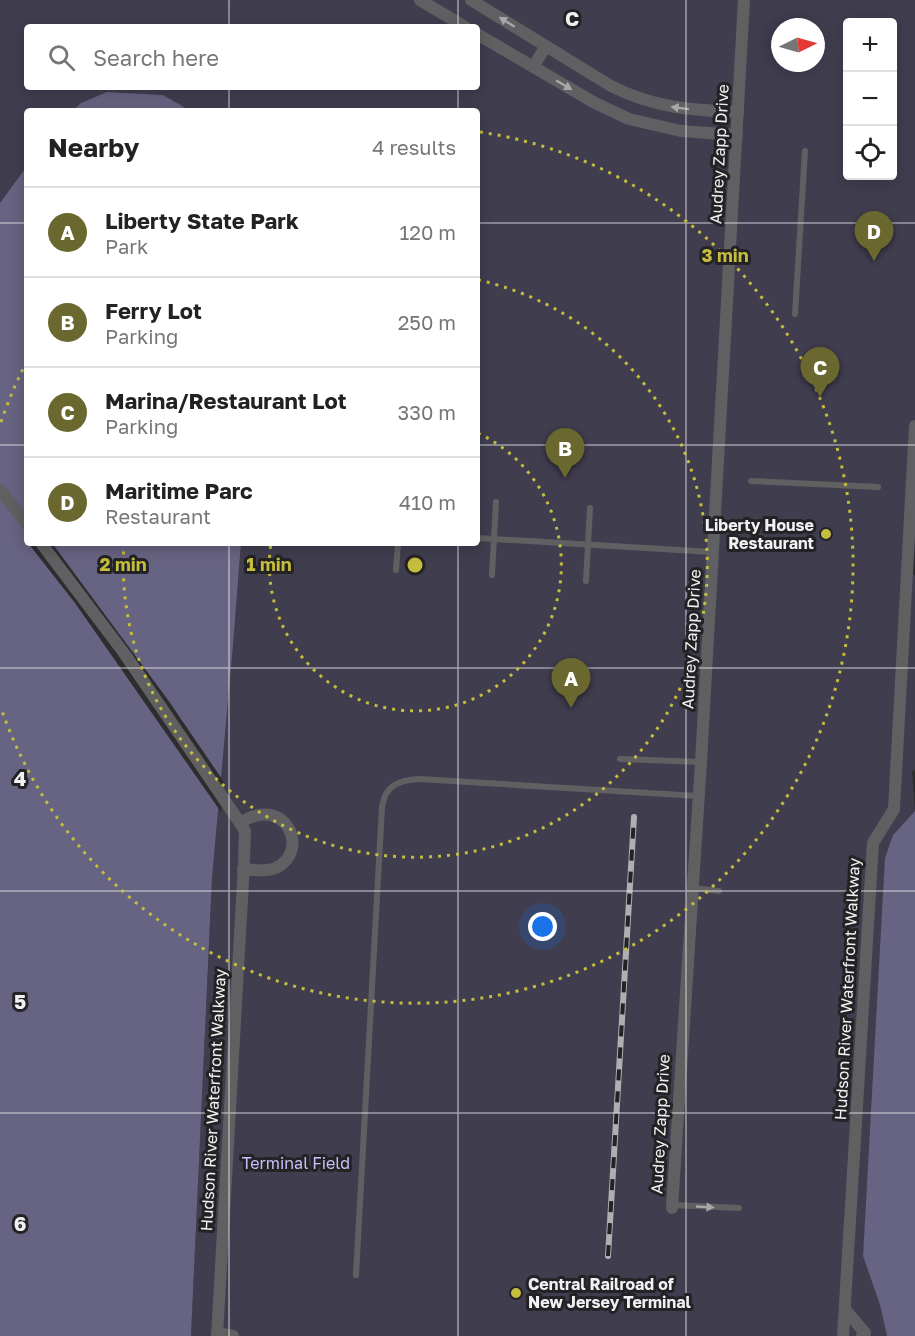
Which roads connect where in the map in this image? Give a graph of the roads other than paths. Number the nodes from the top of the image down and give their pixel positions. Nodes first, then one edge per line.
1 (420, 0) edge
2 (471, 0) edge
3 (744, 0) edge
4 (460, 24) edge
5 (480, 36) edge
6 (546, 46) junction
7 (533, 67) junction
8 (738, 112) junction
9 (736, 135) junction
10 (805, 150) dead end
11 (795, 314) dead end
12 (915, 426) edge
13 (751, 481) dead end
14 (878, 487) dead end
15 (0, 490) edge
16 (496, 502) dead end
17 (590, 508) dead end
18 (24, 521) edge
19 (480, 538) edge
20 (494, 539) junction
21 (588, 544) junction
22 (43, 546) edge
23 (398, 546) edge
24 (712, 552) junction
25 (396, 570) dead end
26 (492, 575) dead end
27 (586, 580) dead end
28 (620, 759) dead end
29 (701, 762) junction
30 (698, 796) junction
31 (237, 818) junction
32 (243, 864) junction
33 (691, 888) junction
34 (719, 891) dead end
35 (672, 1206) joint
36 (739, 1209) dead end
37 (356, 1275) dead end
38 (844, 1309) junction
39 (217, 1335) edge
40 (233, 1336) edge
41 (843, 1336) edge
42 (862, 1336) edge

1 - 4 street
6 -> 2 street
3 - 8 street, Audrey Zapp Drive
5 - 7 street
6 - 7 street
8 -> 6 street
7 -> 9 street
8 - 9 street, Audrey Zapp Drive
9 - 24 street, Audrey Zapp Drive
10 - 11 lane
12 - 38 street, Hudson River Waterfront Walkway
13 - 14 lane
15 - 18 street
16 - 20 lane
17 - 21 lane
19 - 20 lane
20 - 21 lane
20 - 26 lane
21 - 24 lane
21 - 27 lane
22 - 31 street, Hudson River Waterfront Walkway
23 - 25 lane
24 - 29 street, Audrey Zapp Drive
28 - 29 lane
29 - 30 street, Audrey Zapp Drive
30 - 33 street, Audrey Zapp Drive
30 - 37 lane
31 - 32 street, Hudson River Waterfront Walkway
31 - 32 street
32 - 39 street, Hudson River Waterfront Walkway
33 - 34 lane
33 - 35 street, Audrey Zapp Drive
35 -> 36 lane
38 - 41 street, Hudson River Waterfront Walkway
38 - 42 street
39 - 40 street, Hudson River Waterfront Walkway

